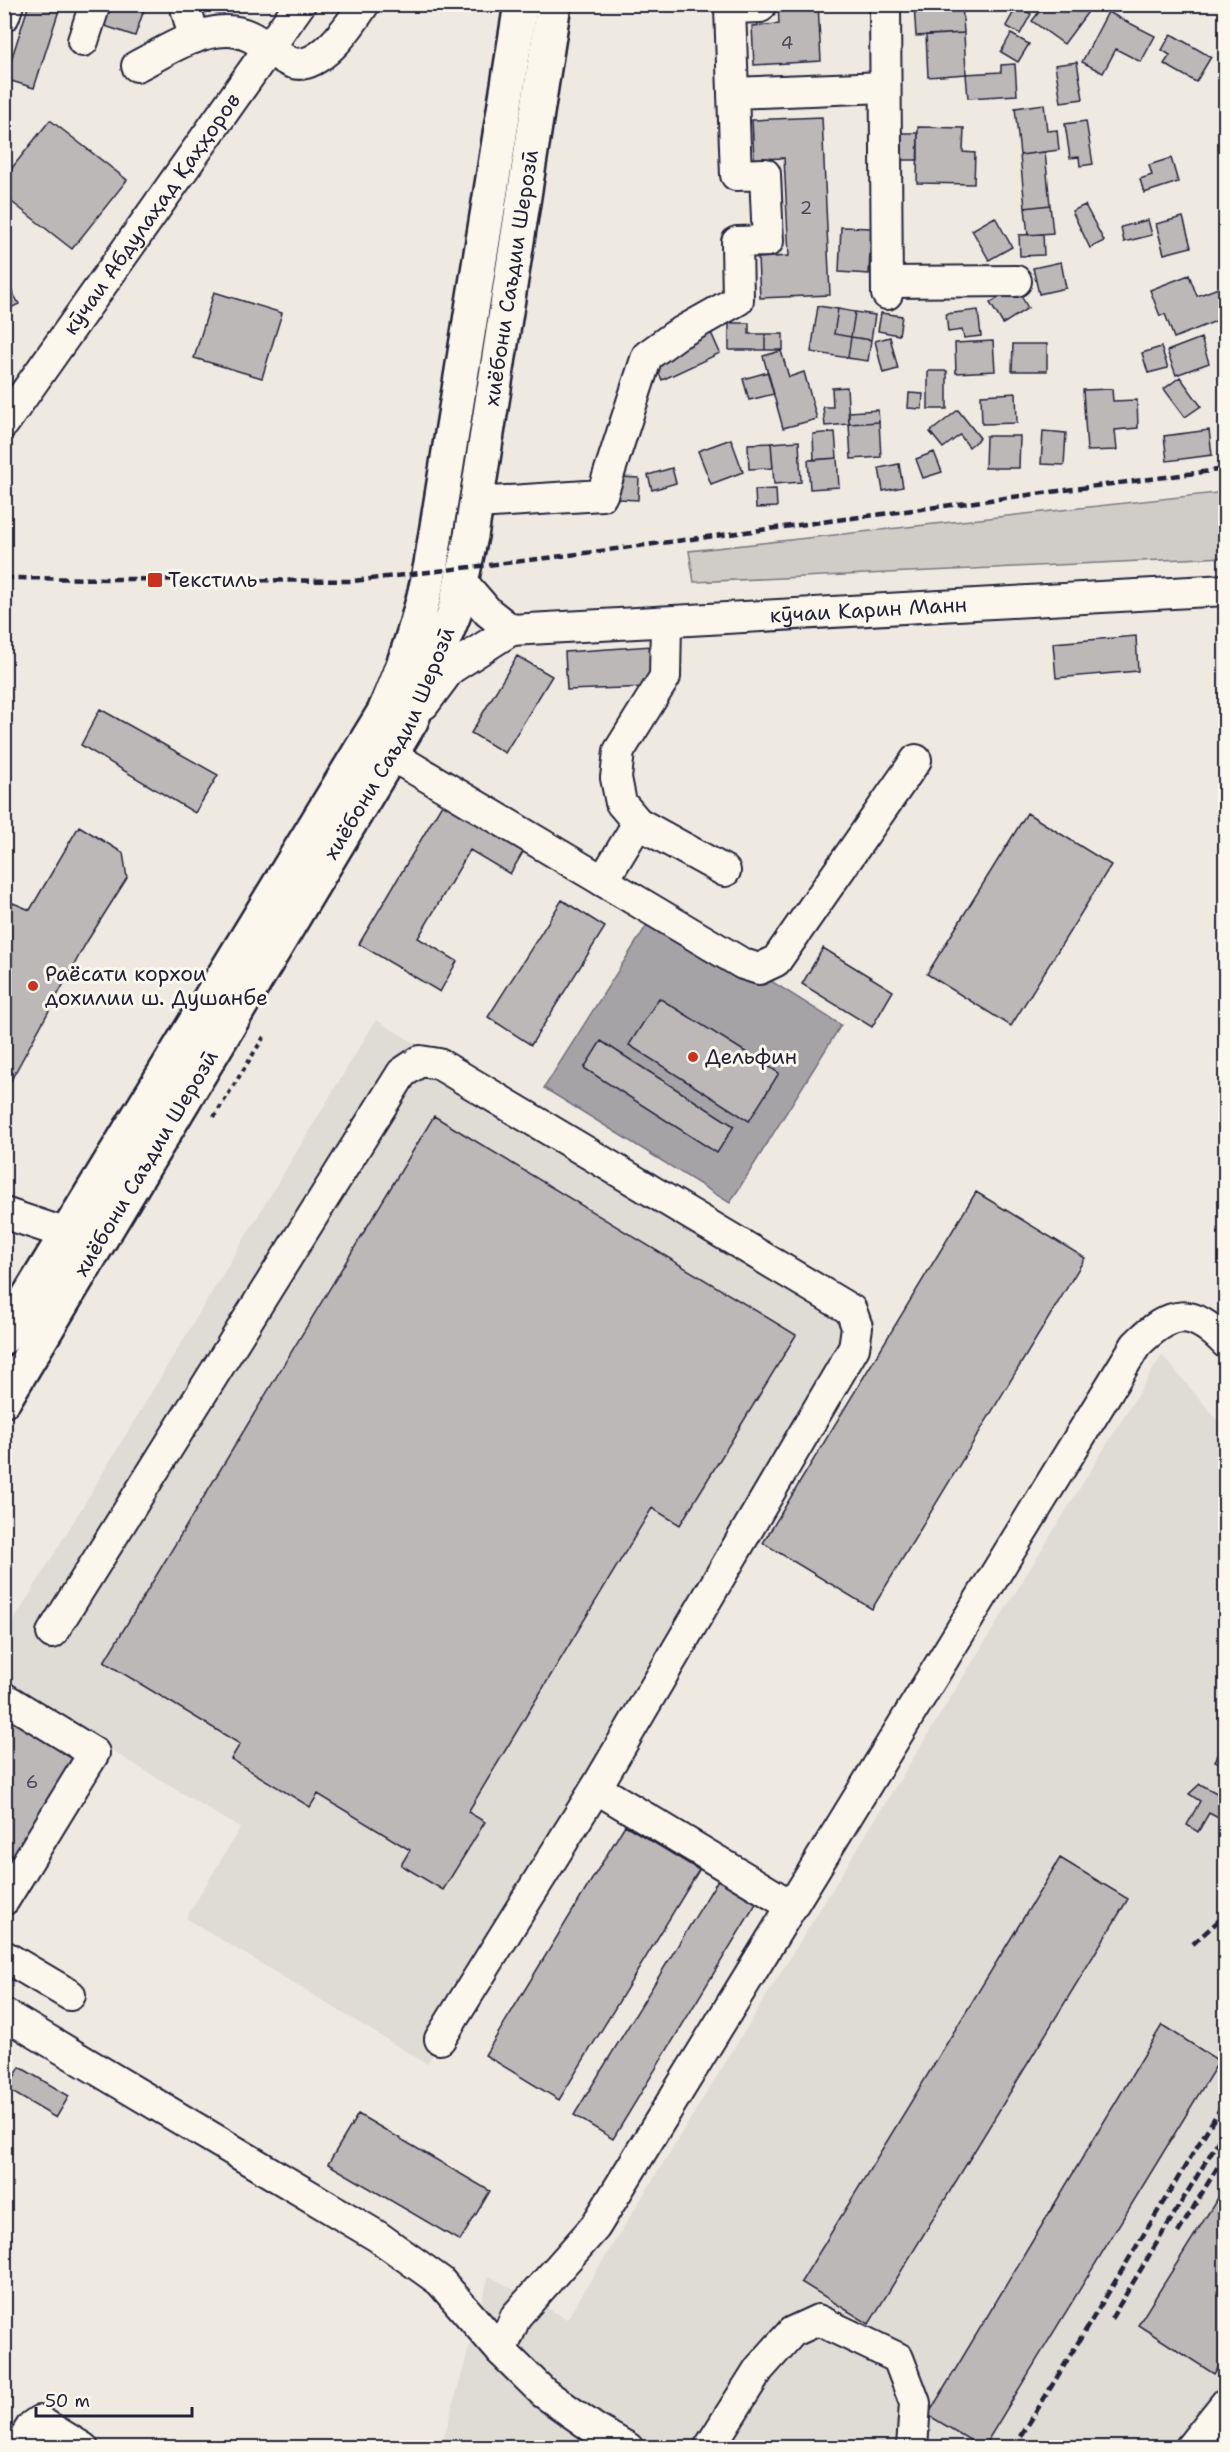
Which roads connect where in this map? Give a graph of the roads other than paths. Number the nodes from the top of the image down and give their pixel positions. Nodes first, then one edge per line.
1 (8, 4) edge
2 (95, 4) edge
3 (185, 4) edge
4 (300, 4) edge
5 (364, 4) edge
6 (521, 4) edge
7 (554, 4) edge
8 (760, 4) edge
9 (885, 4) edge
10 (4, 16) edge
11 (194, 38) junction
12 (83, 41) dead end
13 (270, 48) junction
14 (137, 66) dead end
15 (885, 87) junction
16 (733, 93) junction
17 (1016, 281) dead end
18 (4, 423) edge
19 (476, 503) junction
20 (462, 582) junction
21 (1226, 590) edge
22 (666, 623) junction
23 (511, 630) junction
24 (411, 721) junction
25 (391, 755) junction
26 (916, 760) dead end
27 (638, 823) junction
28 (724, 871) dead end
29 (603, 881) junction
30 (4, 1213) edge
31 (67, 1234) junction
32 (4, 1337) edge
33 (1226, 1343) edge
34 (4, 1400) edge
35 (52, 1633) dead end
36 (4, 1698) edge
37 (596, 1788) junction
38 (4, 1900) edge
39 (792, 1906) junction
40 (4, 1956) edge
41 (70, 1995) dead end
42 (4, 2014) edge
43 (440, 2038) dead end
44 (501, 2351) junction
45 (1226, 2403) edge
46 (18, 2448) edge
47 (83, 2448) edge
48 (628, 2448) edge
49 (709, 2448) edge
50 (912, 2448) edge
51 (1190, 2448) edge

1 - 10 street
2 - 12 street
3 - 11 street
4 - 13 street, кӯчаи Абдулаҳад Қаҳҳоров
5 - 13 street
6 - 31 highway, хиёбони Саъдии Шерозӣ
7 - 19 highway, хиёбони Саъдии Шерозӣ
8 - 16 street
9 - 15 street
11 - 13 street
11 - 14 street
13 - 18 street, кӯчаи Абдулаҳад Қаҳҳоров
15 - 16 street
15 - 17 street
16 - 19 street
19 - 20 highway, хиёбони Саъдии Шерозӣ
20 - 23 street
20 - 24 highway, хиёбони Саъдии Шерозӣ
21 - 22 street, кӯчаи Карин Манн
22 - 23 street, кӯчаи Карин Манн
22 - 27 street
23 - 24 street
24 - 25 highway, хиёбони Саъдии Шерозӣ
25 - 29 street
25 - 34 highway, хиёбони Саъдии Шерозӣ
26 - 29 street
27 - 28 street
27 - 29 street
30 - 31 street
31 - 32 highway, хиёбони Саъдии Шерозӣ
33 - 39 street
35 - 37 street
36 - 38 street
37 - 39 street
37 - 43 street
39 - 44 street
40 - 41 street
42 - 44 street
44 - 48 street
45 - 51 street
46 - 47 street
49 - 50 street

